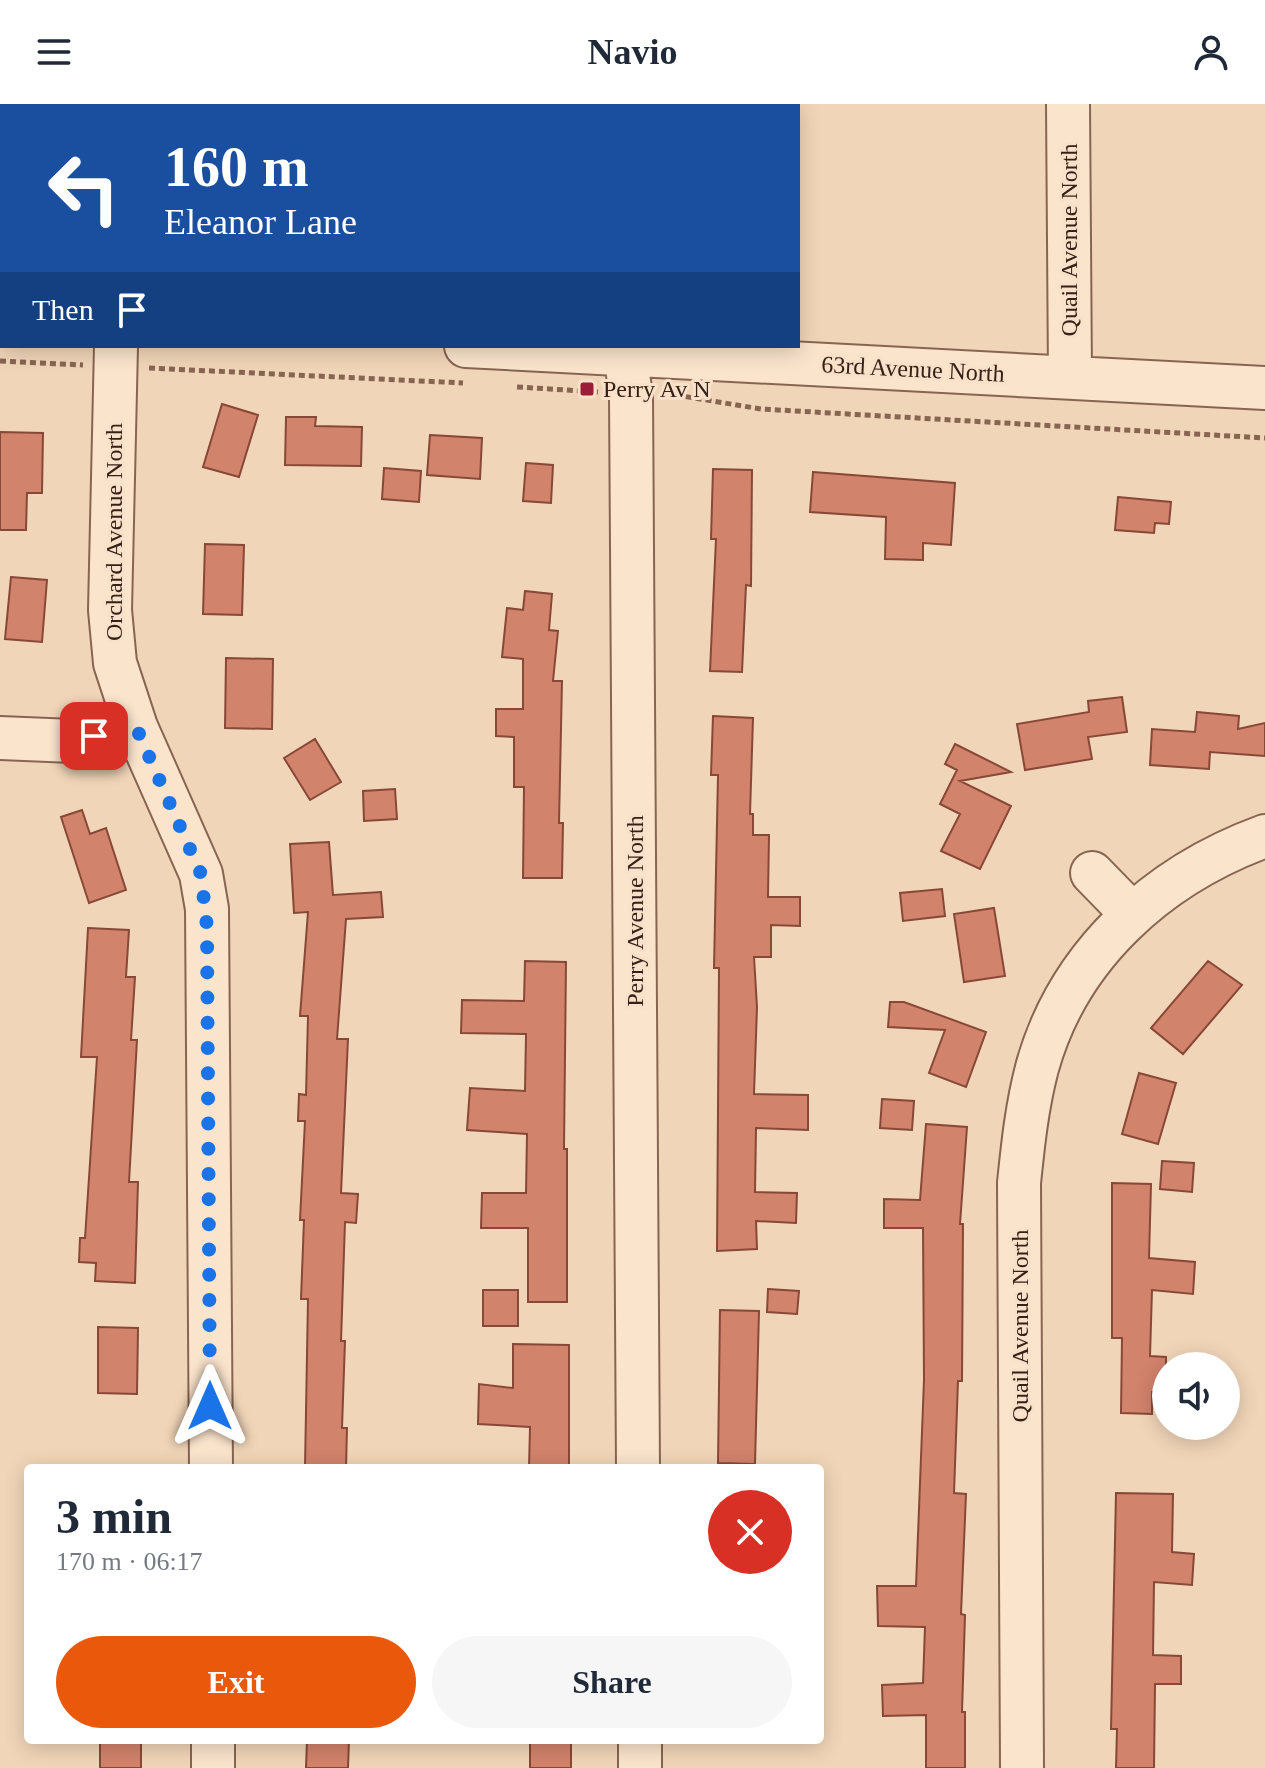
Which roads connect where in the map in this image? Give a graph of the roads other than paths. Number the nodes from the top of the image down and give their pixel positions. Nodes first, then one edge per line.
1 (1068, 104) edge
2 (116, 348) edge
3 (525, 348) edge
4 (644, 352) edge
5 (1070, 377) junction
6 (1265, 388) edge
7 (136, 727) junction
8 (0, 738) edge
9 (1265, 836) edge
10 (1092, 873) dead end
11 (1131, 913) junction
12 (211, 1464) edge
13 (638, 1464) edge
14 (213, 1744) edge
15 (640, 1744) edge
16 (213, 1768) edge
17 (640, 1768) edge
18 (1022, 1768) edge

1 - 5 street, Quail Avenue North
2 - 7 street, Orchard Avenue North
3 - 4 street, 63rd Avenue North
4 - 5 street, 63rd Avenue North
4 - 13 street, Perry Avenue North
5 - 6 street, 63rd Avenue North
7 - 8 street
7 - 12 street, Orchard Avenue North
9 - 11 street, Quail Avenue North
10 - 11 street
11 - 18 street, Quail Avenue North
14 - 16 street
15 - 17 street

